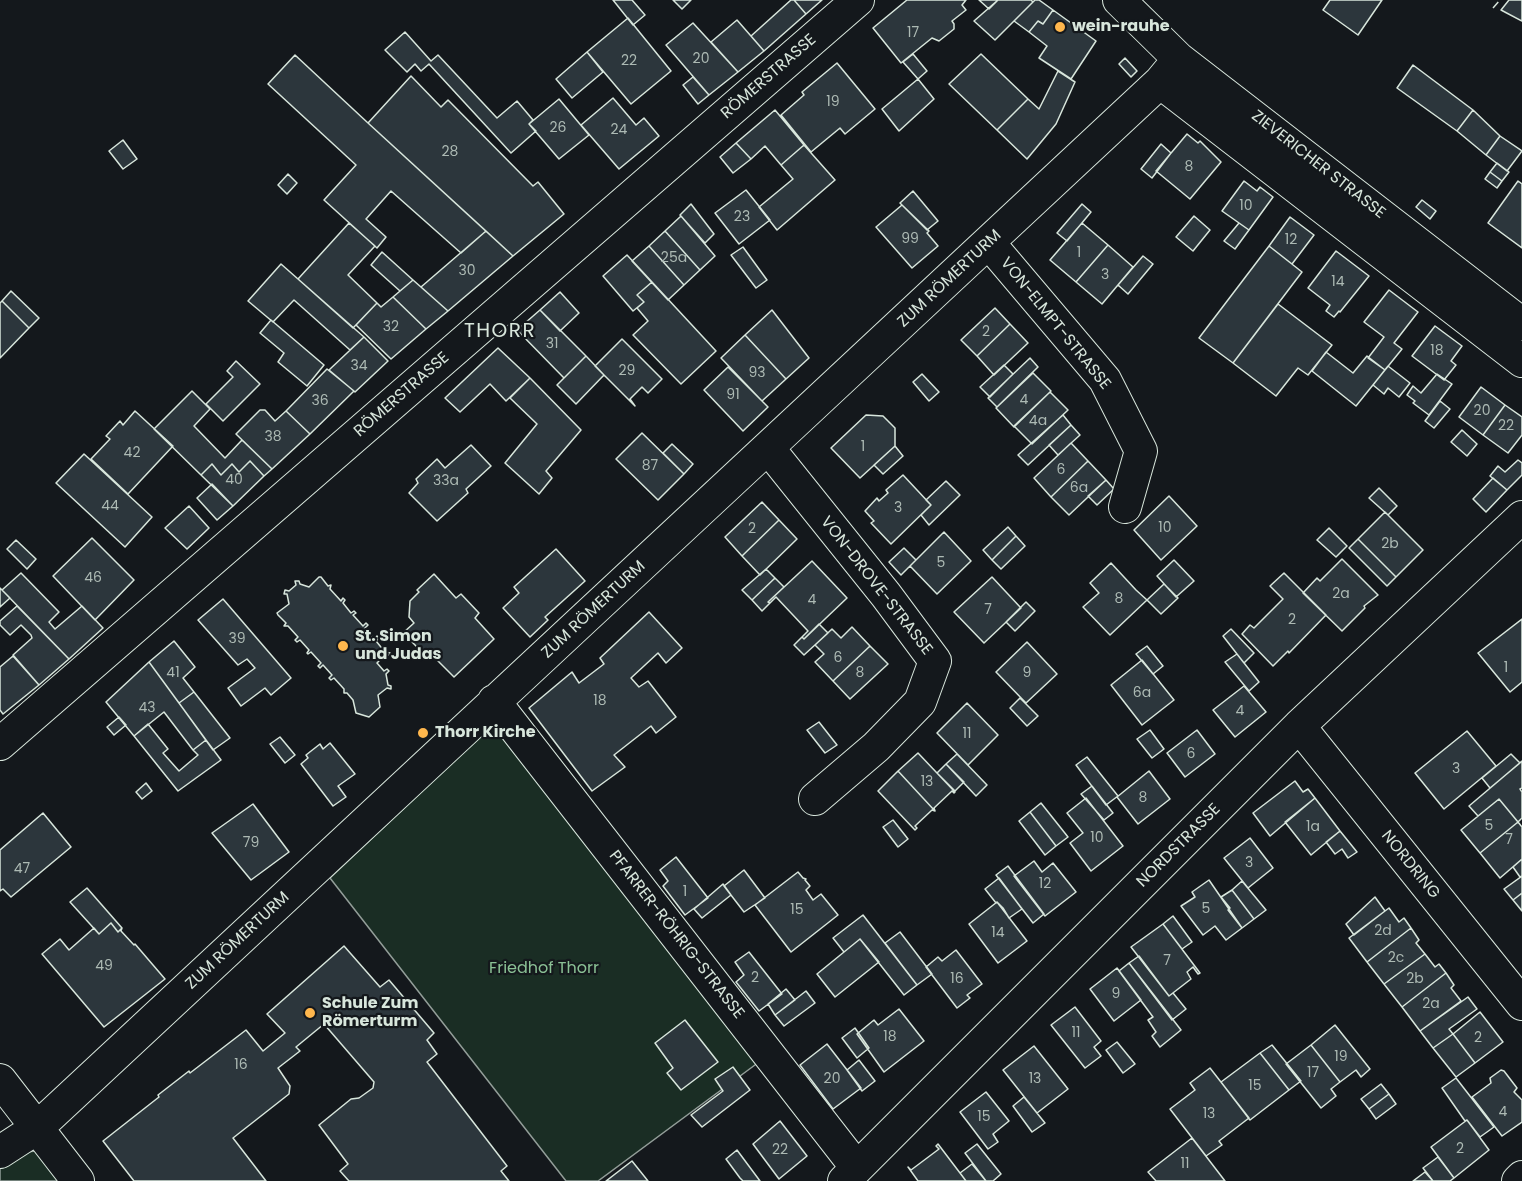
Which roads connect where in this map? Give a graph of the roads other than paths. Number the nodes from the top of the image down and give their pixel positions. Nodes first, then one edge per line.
1 (858, 0) edge
2 (1119, 0) edge
3 (1169, 71) junction
4 (989, 243) junction
5 (1522, 324) edge
6 (1522, 361) edge
7 (769, 449) junction
8 (1125, 507) dead end
9 (1522, 517) edge
10 (495, 702) junction
11 (1299, 726) junction
12 (0, 744) edge
13 (815, 799) dead end
14 (1522, 1004) edge
15 (0, 1080) edge
16 (38, 1128) junction
17 (0, 1152) edge
18 (850, 1175) edge
19 (1522, 1177) edge
20 (78, 1181) edge
21 (1518, 1181) edge

1 - 12 street, RÖMERSTRASSE
2 - 3 street, ZIEVERICHER STRASSE
3 - 4 street, ZUM RÖMERTURM
3 - 5 street, ZIEVERICHER STRASSE
3 - 6 street, ZIEVERICHER STRASSE
4 - 7 street, ZUM RÖMERTURM
4 - 8 street, VON-ELMPT-STRASSE
7 - 10 street, ZUM RÖMERTURM
7 - 13 street, VON-DROVE-STRASSE
9 - 11 street, NORDSTRASSE
10 - 16 street, ZUM RÖMERTURM
10 - 18 street, PFARRER-RÖHRIG-STRASSE
11 - 14 street, NORDRING
11 - 18 street, NORDSTRASSE
15 - 16 street
16 - 17 street, ZUM RÖMERTURM
16 - 20 street
19 - 21 street

